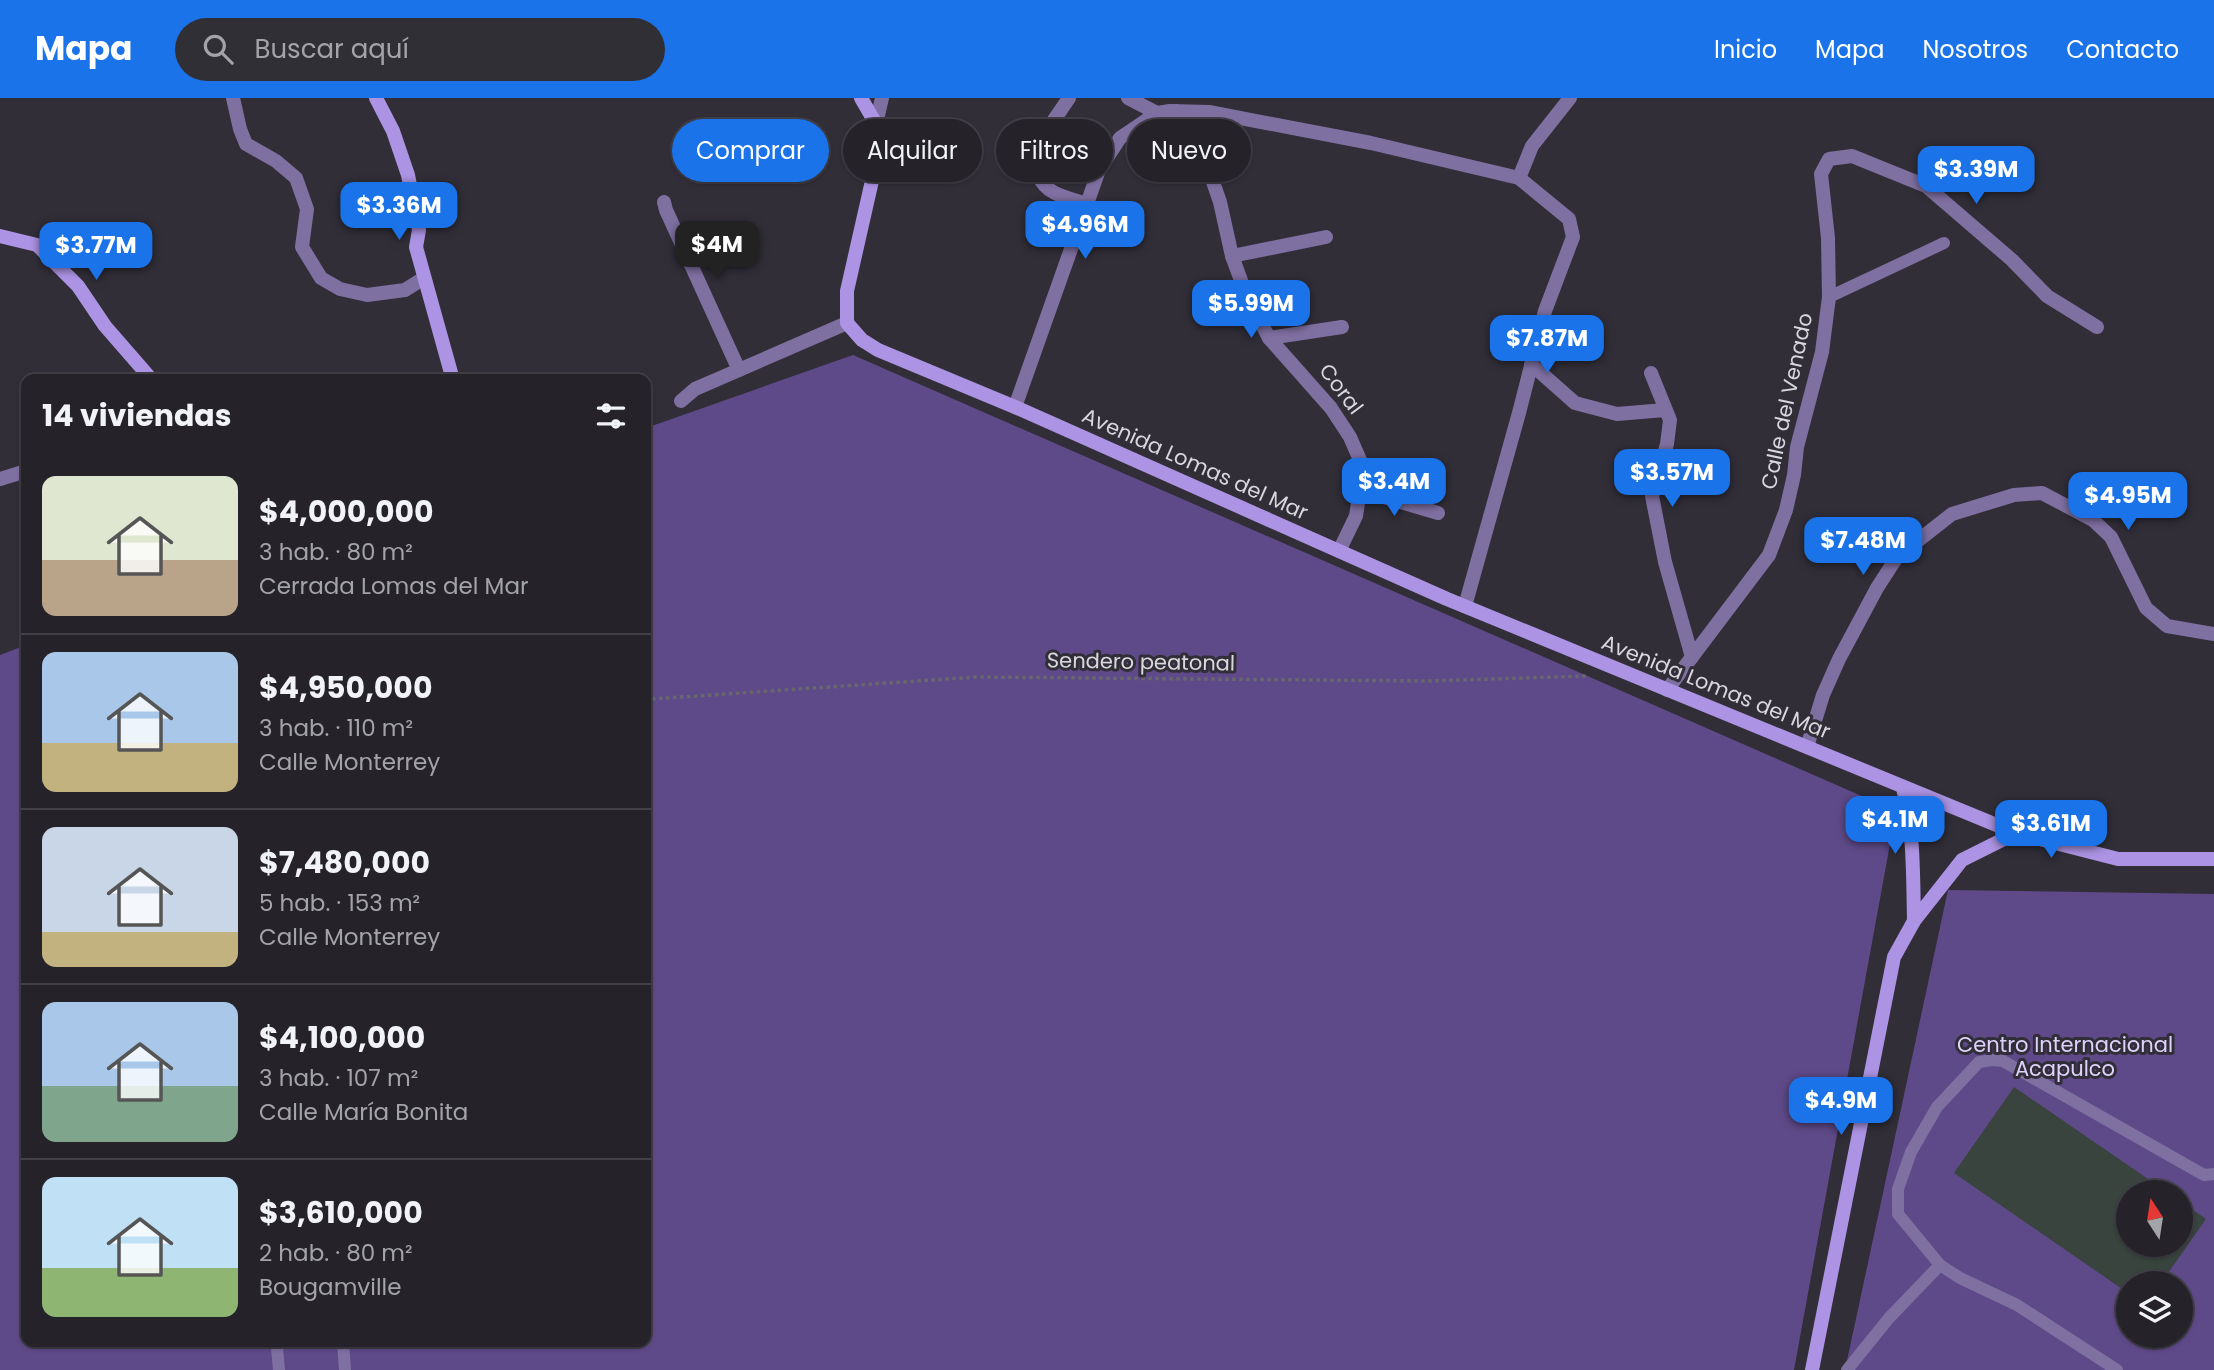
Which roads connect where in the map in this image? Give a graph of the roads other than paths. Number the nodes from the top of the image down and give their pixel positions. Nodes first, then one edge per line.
1 (233, 98) edge
2 (376, 98) edge
3 (861, 98) edge
4 (882, 98) edge
5 (1069, 98) edge
6 (1128, 98) edge
7 (1570, 98) edge
8 (1176, 111) junction
9 (1157, 113) junction
10 (873, 119) edge
11 (877, 119) edge
12 (1519, 178) junction
13 (872, 182) edge
14 (664, 202) dead end
15 (1087, 204) junction
16 (0, 236) edge
17 (1326, 237) dead end
18 (1944, 243) dead end
19 (1232, 256) junction
20 (424, 278) junction
21 (1829, 297) junction
22 (847, 323) junction
23 (1342, 327) dead end
24 (2097, 327) dead end
25 (1269, 338) junction
26 (1531, 364) junction
27 (739, 370) junction
28 (1651, 373) dead end
29 (147, 374) edge
30 (451, 374) edge
31 (681, 401) dead end
32 (1015, 407) junction
33 (1665, 410) junction
34 (21, 473) edge
35 (0, 479) edge
36 (1360, 490) junction
37 (1438, 513) dead end
38 (1339, 551) junction
39 (1465, 606) junction
40 (2214, 634) edge
41 (1692, 657) junction
42 (1667, 690) junction
43 (1807, 747) junction
44 (1903, 788) junction
45 (2016, 833) junction
46 (2214, 859) edge
47 (1914, 921) junction
48 (2214, 1174) edge
49 (1940, 1265) junction
50 (278, 1347) edge
51 (343, 1347) edge
52 (279, 1370) edge
53 (345, 1370) edge
54 (1812, 1370) edge
55 (1847, 1370) edge
56 (2117, 1370) edge

1 - 20 street
2 - 20 main road
3 - 10 main road
4 - 11 street
5 - 15 street
6 - 9 street
7 - 12 street
8 - 9 street
8 - 12 street
8 - 19 street, Coral
9 - 15 street
12 - 26 street
13 - 22 main road
14 - 27 street
15 - 32 street
16 - 29 main road
17 - 19 street
18 - 21 lane
19 - 25 street, Coral
20 - 30 main road
21 - 24 street, Calle del Venado
21 - 41 street, Calle del Venado
22 - 27 street
22 - 32 main road, Avenida Lomas del Mar
23 - 25 street
25 - 36 street, Coral
26 - 33 street
26 - 39 street
27 - 31 street
28 - 33 street
32 - 38 main road, Avenida Lomas del Mar
33 - 41 street
34 - 35 street
36 - 37 street
36 - 38 street, Coral
38 - 39 main road, Avenida Lomas del Mar
39 - 42 main road, Avenida Lomas del Mar
40 - 43 street
41 - 42 street, Calle del Venado
42 - 43 main road, Avenida Lomas del Mar
43 - 44 main road, Avenida Lomas del Mar
44 - 45 main road, Avenida Lomas del Mar
44 - 47 main road
45 - 46 main road, Avenida Lomas del Mar
45 - 47 main road
47 - 54 main road
48 - 49 lane
49 - 55 lane
49 - 56 lane
50 - 52 lane
51 - 53 lane

